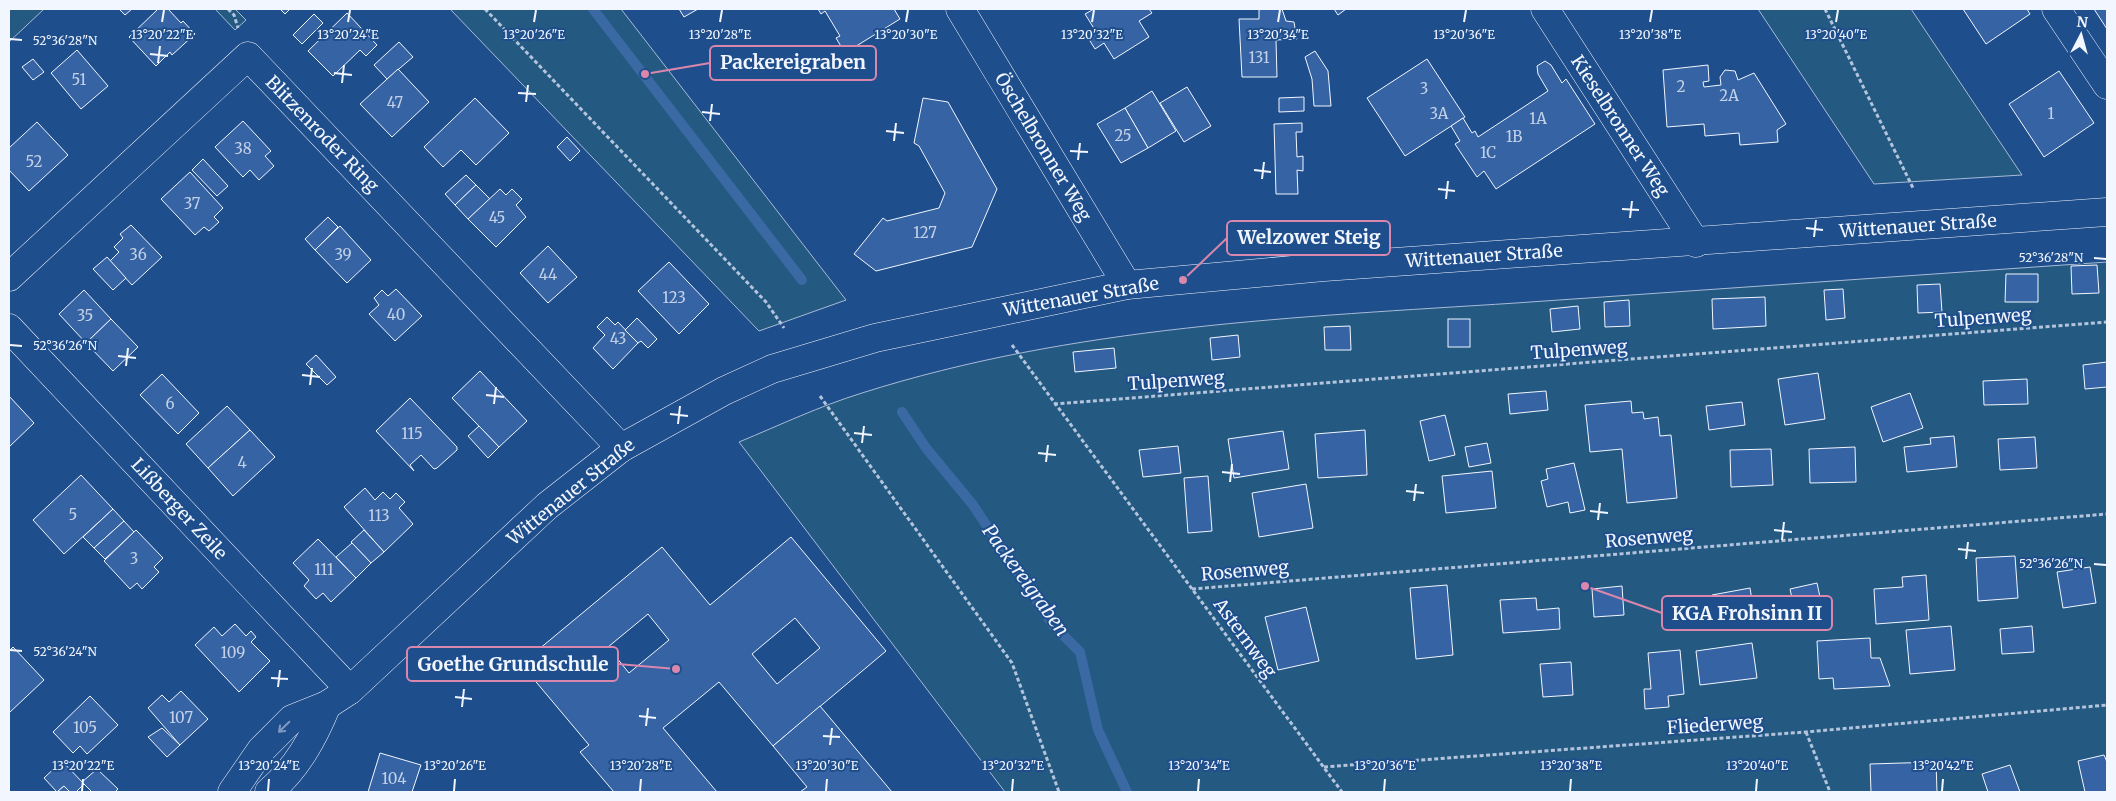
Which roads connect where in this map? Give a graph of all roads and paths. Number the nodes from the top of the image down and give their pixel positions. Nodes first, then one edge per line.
1 (485, 9) edge
2 (960, 9) edge
3 (1545, 9) edge
4 (1825, 9) edge
5 (2056, 9) edge
6 (2107, 85) edge
7 (1912, 188) dead end
8 (2107, 212) edge
9 (1696, 243) junction
10 (9, 277) edge
11 (1127, 285) junction
12 (2107, 322) edge
13 (9, 328) edge
14 (784, 328) dead end
15 (1012, 345) dead end
16 (820, 396) dead end
17 (1054, 404) junction
18 (621, 448) junction
19 (2107, 514) edge
20 (1192, 590) junction
21 (350, 690) junction
22 (327, 705) junction
23 (2107, 705) edge
24 (1806, 732) junction
25 (1324, 767) junction
26 (232, 792) edge
27 (269, 792) edge
28 (1059, 792) edge
29 (1342, 792) edge
30 (1830, 792) edge

1 - 14 path
2 - 11 street, Öschelbronner Weg
3 - 9 street, Kieselbronner Weg
4 - 7 path
5 - 6 street
8 - 9 street, Wittenauer Straße
9 - 11 street, Wittenauer Straße
10 - 18 street, Blitzenroder Ring
11 - 18 street, Wittenauer Straße
12 - 17 path, Tulpenweg
13 - 21 street, Lißberger Zeile
15 - 17 path, Asternweg
16 - 28 path
17 - 20 path, Asternweg
18 - 21 street, Wittenauer Straße
19 - 20 path, Rosenweg
20 - 25 path, Asternweg
21 - 22 street, Wittenauer Straße
22 -> 26 street, Wittenauer Straße
22 - 27 street
23 - 24 path, Fliederweg
24 - 25 path, Fliederweg
24 - 30 path
25 - 29 path, Asternweg

